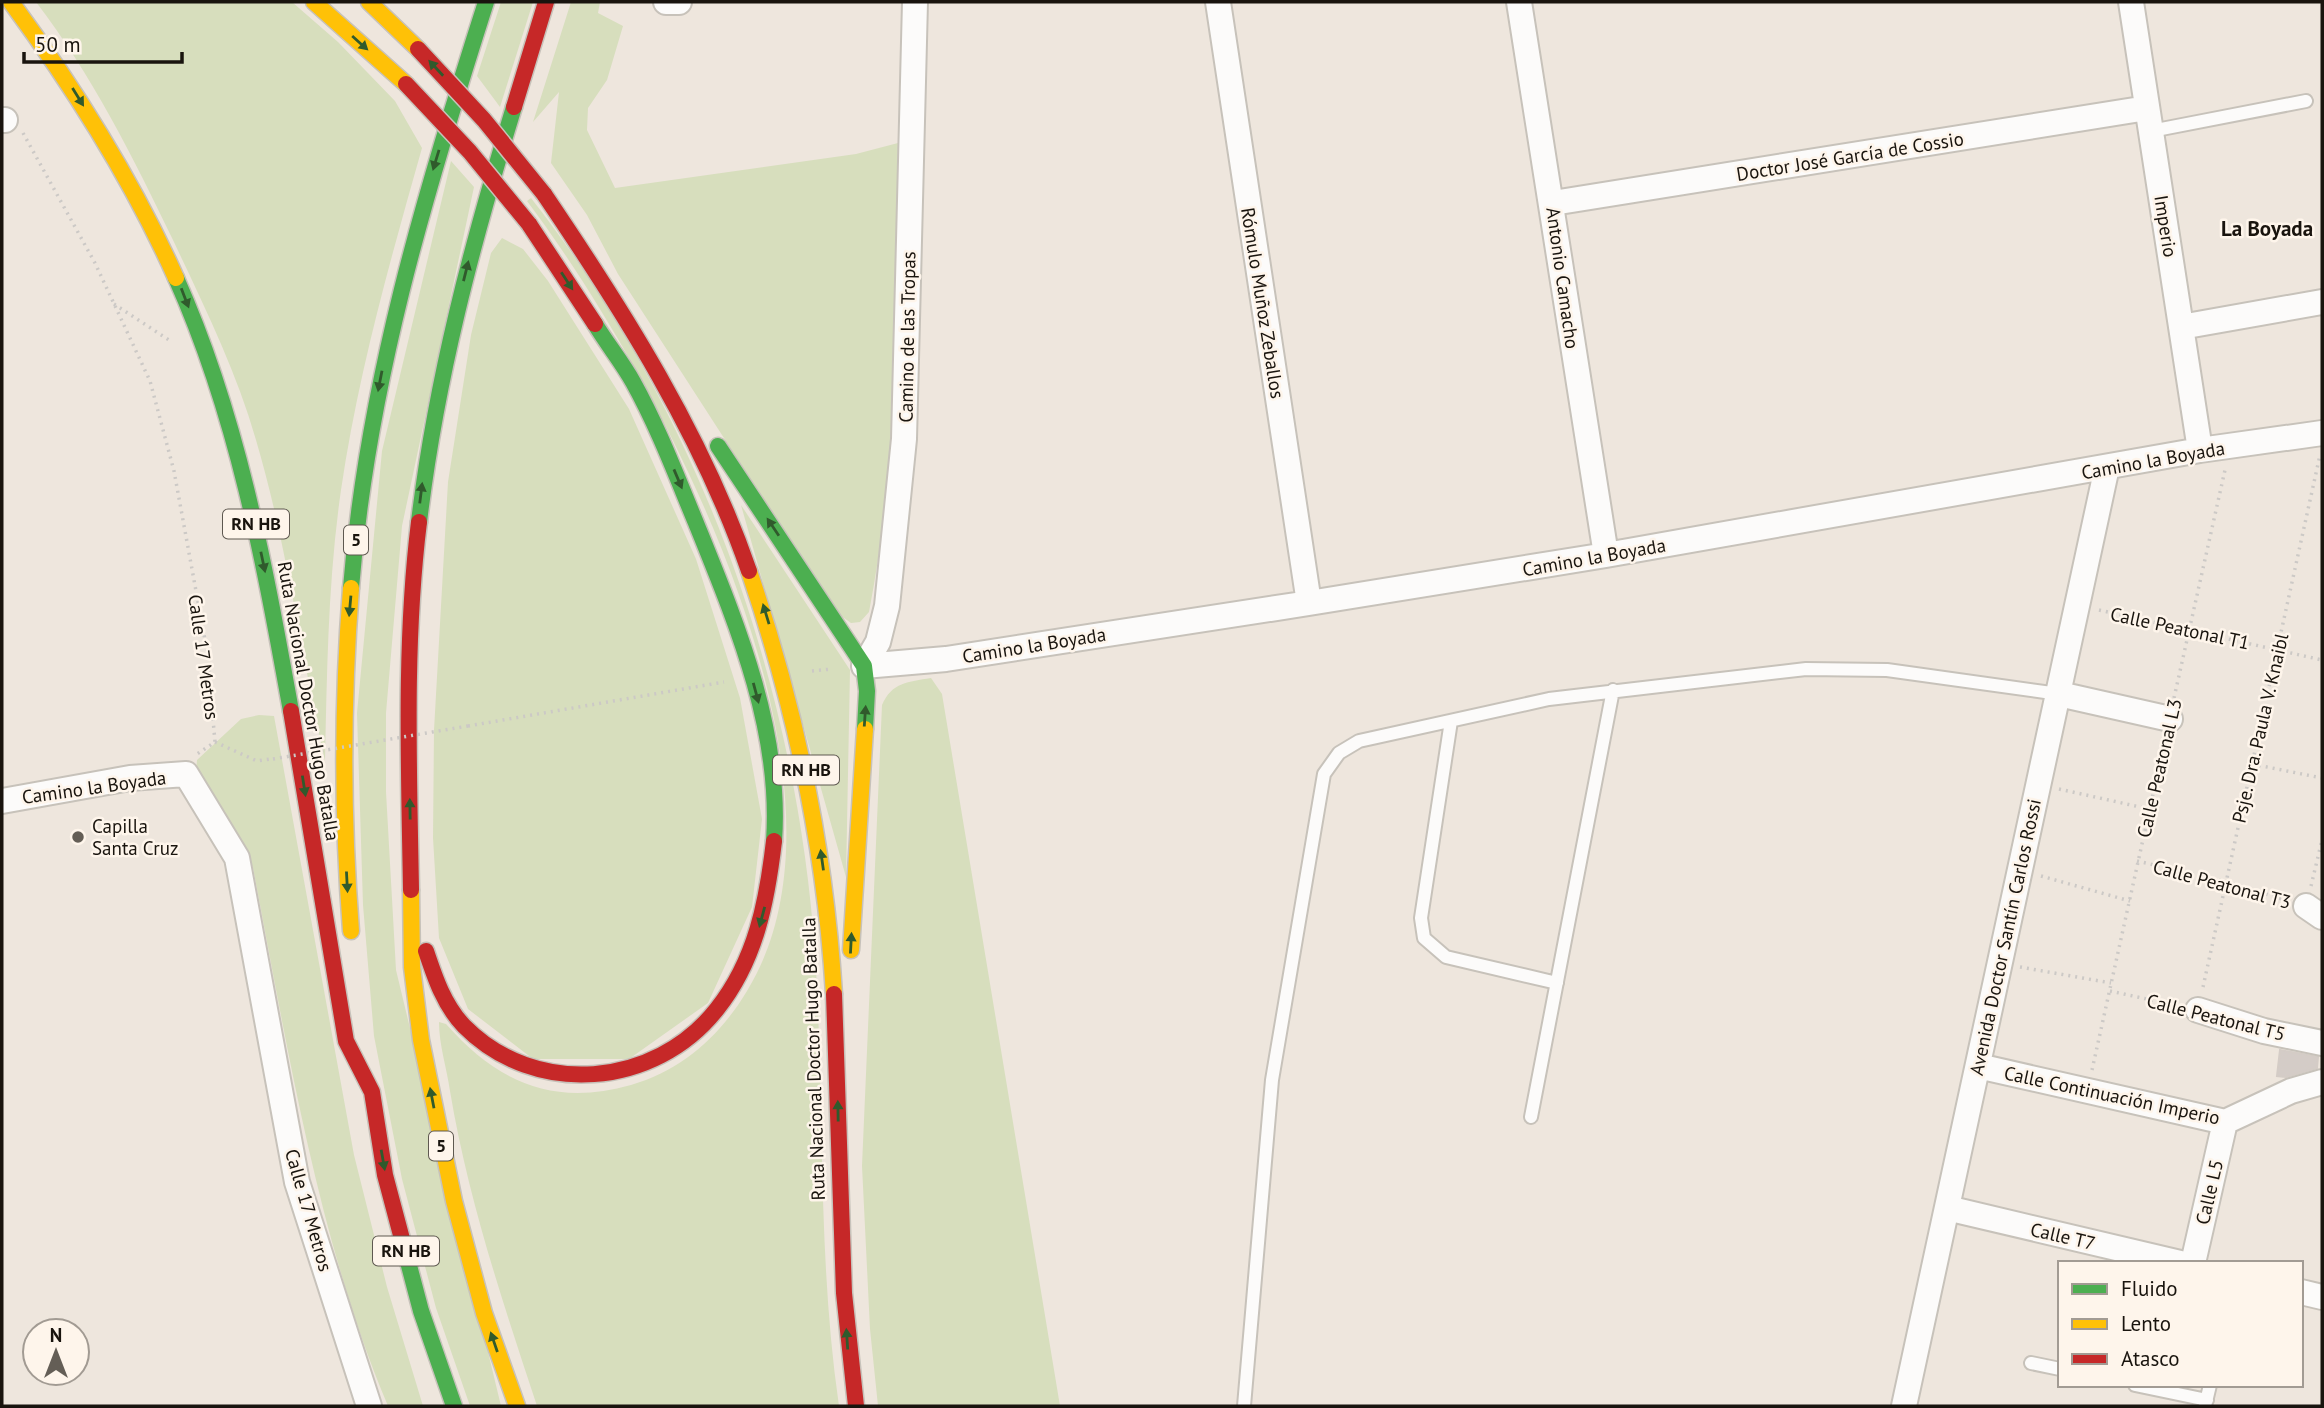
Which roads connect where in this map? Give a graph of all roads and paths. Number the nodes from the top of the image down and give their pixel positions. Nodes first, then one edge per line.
1 (11, 2) edge
2 (314, 2) edge
3 (369, 2) edge
4 (486, 2) edge
5 (547, 2) edge
6 (915, 2) edge
7 (1218, 2) edge
8 (1519, 2) edge
9 (2131, 2) edge
10 (2306, 102) dead end
11 (3, 120) edge
12 (2149, 120) junction
13 (1553, 203) junction
14 (113, 302) junction
15 (2322, 302) edge
16 (2181, 327) junction
17 (203, 344) junction
18 (666, 384) junction
19 (2322, 433) edge
20 (2229, 446) junction
21 (2322, 446) edge
22 (2200, 450) junction
23 (2107, 467) junction
24 (1606, 555) junction
25 (1309, 603) junction
26 (2078, 606) junction
27 (2189, 628) junction
28 (2278, 650) junction
29 (2322, 660) edge
30 (864, 666) junction
31 (783, 673) junction
32 (752, 677) junction
33 (1613, 690) junction
34 (2059, 694) junction
35 (2170, 719) junction
36 (1451, 720) junction
37 (215, 742) junction
38 (2252, 764) junction
39 (186, 774) junction
40 (2322, 778) edge
41 (2038, 784) junction
42 (2, 801) edge
43 (2149, 809) junction
44 (2322, 840) edge
45 (2137, 861) junction
46 (2020, 870) junction
47 (411, 877) junction
48 (2224, 881) junction
49 (2130, 901) junction
50 (2314, 911) edge
51 (352, 945) dead end
52 (2001, 962) junction
53 (1557, 983) junction
54 (2111, 983) junction
55 (2110, 991) junction
56 (2198, 1010) junction
57 (836, 1034) junction
58 (364, 1039) dead end
59 (2322, 1043) edge
60 (1978, 1066) junction
61 (2322, 1082) edge
62 (2088, 1090) junction
63 (372, 1092) junction
64 (1531, 1117) dead end
65 (2225, 1122) junction
66 (1947, 1208) junction
67 (2172, 1261) edge
68 (2193, 1261) edge
69 (2303, 1292) edge
70 (2322, 1297) edge
71 (2031, 1363) dead end
72 (2058, 1369) edge
73 (2143, 1387) edge
74 (2206, 1403) edge
75 (369, 1406) edge
76 (454, 1406) edge
77 (517, 1406) edge
78 (856, 1406) edge
79 (1244, 1406) edge
80 (1904, 1406) edge

1 -> 17 highway, Ruta Nacional Doctor Hugo Batalla / RN HB
2 -> 32 highway, bridge
18 -> 3 highway, Ruta Nacional Doctor Hugo Batalla / RN HB, bridge
4 -> 51 highway, 5
47 -> 5 highway, 5
6 - 30 street, Camino de las Tropas
7 - 25 street, Rómulo Muñoz Zeballos
8 - 13 street, Antonio Camacho
9 - 12 street, Imperio
10 - 12 lane
11 - 14 path, Calle 17 Metros
12 - 13 street, Doctor José García de Cossio
12 - 16 street, Imperio
13 - 24 street, Antonio Camacho
14 - 17 path
14 - 37 path, Calle 17 Metros
15 - 16 street
16 - 22 street, Imperio
17 -> 63 highway, Ruta Nacional Doctor Hugo Batalla / RN HB
30 -> 18 highway
31 -> 18 highway, Ruta Nacional Doctor Hugo Batalla / RN HB
19 - 20 street, Camino la Boyada
20 - 22 street, Camino la Boyada
20 - 27 path, Calle Peatonal L3
21 - 28 path, Psje. Dra. Paula V. Knaibl
22 - 23 street, Camino la Boyada
23 - 24 street, Camino la Boyada
23 - 26 street, Avenida Doctor Santín Carlos Rossi
24 - 25 street, Camino la Boyada
25 - 30 street, Camino la Boyada
26 - 27 path, Calle Peatonal T1
26 - 34 street, Avenida Doctor Santín Carlos Rossi
27 - 28 path, Calle Peatonal T1
27 - 35 path, Calle Peatonal L3
28 - 29 path, Calle Peatonal T1
28 - 38 path, Psje. Dra. Paula V. Knaibl
30 - 31 path
57 -> 30 highway
57 -> 31 highway, Ruta Nacional Doctor Hugo Batalla / RN HB
32 - 37 path, bridge
32 -> 47 highway
33 - 34 lane
33 - 36 lane
33 - 53 lane
34 - 35 street
34 - 41 street, Avenida Doctor Santín Carlos Rossi
35 - 43 path, Calle Peatonal L3
36 - 53 lane
36 - 79 lane
37 - 39 path, Calle 17 Metros
38 - 40 path
38 - 48 path, Psje. Dra. Paula V. Knaibl
39 - 42 street, Camino la Boyada
39 - 75 street, Calle 17 Metros
41 - 43 path
41 - 46 street, Avenida Doctor Santín Carlos Rossi
43 - 45 path, Calle Peatonal L3
44 - 50 path
45 - 48 path, Calle Peatonal T3
45 - 49 path, Calle Peatonal L3
46 - 49 path
46 - 52 street, Avenida Doctor Santín Carlos Rossi
77 -> 47 highway, 5
48 - 50 path, Calle Peatonal T3
48 - 56 path, Psje. Dra. Paula V. Knaibl
49 - 54 path, Calle Peatonal L3
52 - 54 path
52 - 60 street, Avenida Doctor Santín Carlos Rossi
53 - 64 lane
54 - 55 path, Calle Peatonal L3
55 - 56 path, Calle Peatonal T5
55 - 62 path, Calle Peatonal L3
56 - 59 street, Calle Peatonal T5
78 -> 57 highway, Ruta Nacional Doctor Hugo Batalla / RN HB
58 - 63 highway
60 - 62 street, Calle Continuación Imperio
60 - 66 street, Avenida Doctor Santín Carlos Rossi
61 - 65 street, Calle Continuación Imperio
62 - 65 street, Calle Continuación Imperio
63 -> 76 highway, Ruta Nacional Doctor Hugo Batalla / RN HB
65 - 68 street, Calle L5
66 - 67 street, Calle T7
66 - 80 street, Avenida Doctor Santín Carlos Rossi
69 - 70 street
71 - 72 lane
73 - 74 lane

